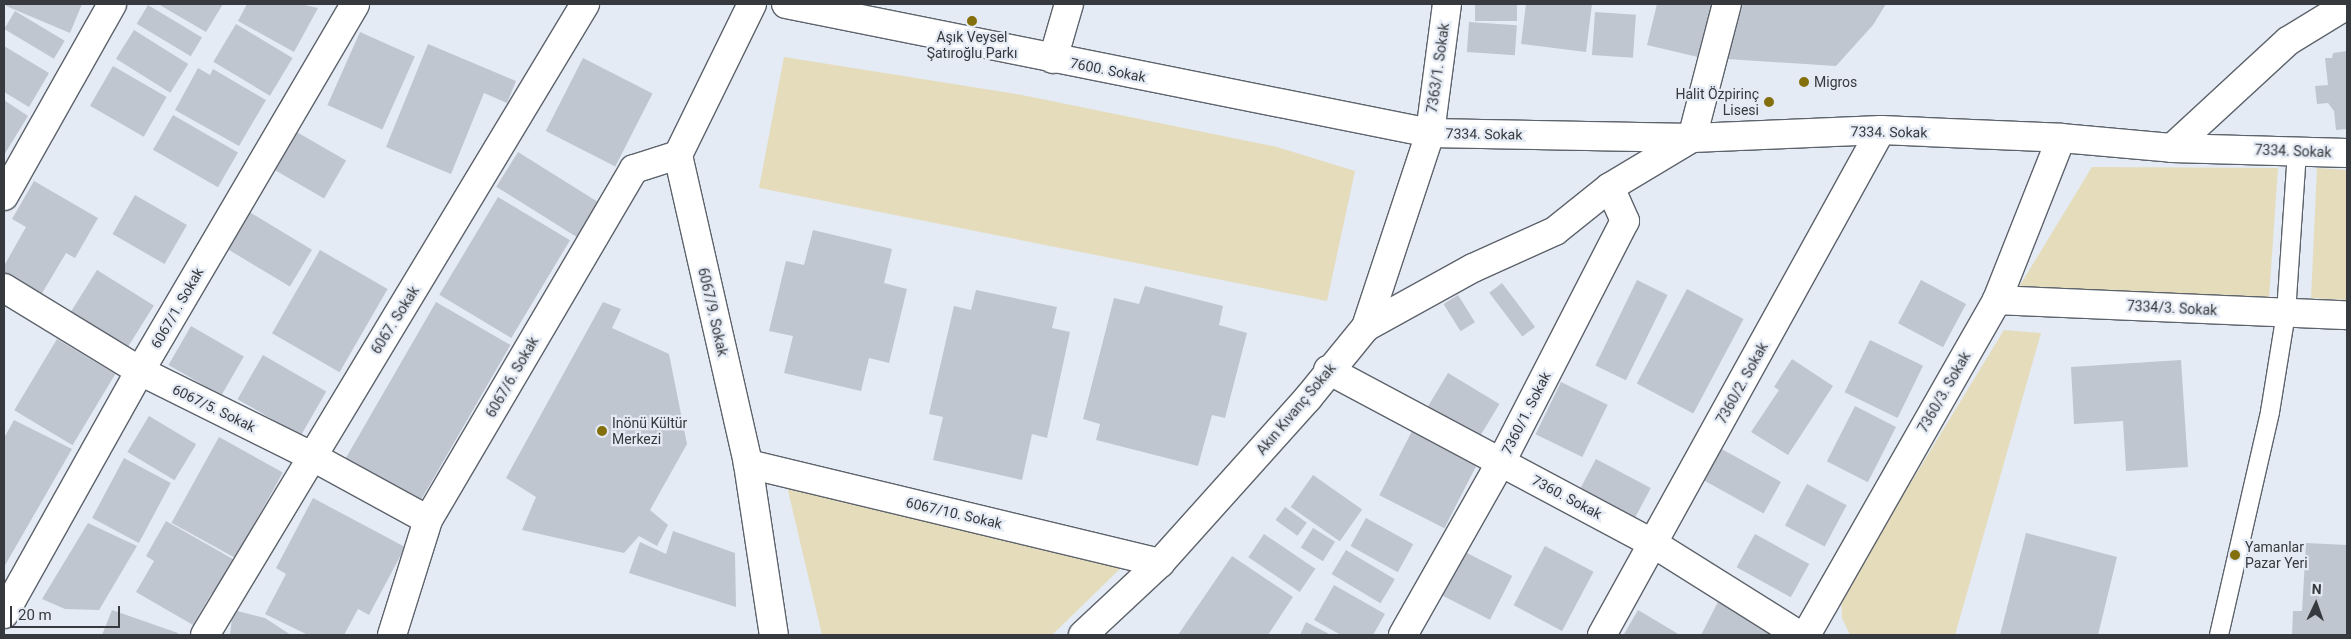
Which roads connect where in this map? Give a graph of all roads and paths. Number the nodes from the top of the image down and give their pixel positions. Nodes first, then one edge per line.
1 (112, 4) edge
2 (355, 4) edge
3 (585, 4) edge
4 (752, 4) edge
5 (786, 4) edge
6 (1068, 4) edge
7 (1447, 4) edge
8 (1726, 4) edge
9 (2347, 5) edge
10 (1053, 59) junction
11 (1881, 130) junction
12 (1430, 133) junction
13 (1692, 138) junction
14 (2061, 138) junction
15 (2172, 148) junction
16 (2297, 151) junction
17 (2347, 153) edge
18 (678, 155) junction
19 (1610, 186) junction
20 (4, 196) edge
21 (4, 288) edge
22 (1997, 300) junction
23 (2286, 313) junction
24 (2347, 315) edge
25 (1366, 327) junction
26 (1328, 370) junction
27 (140, 371) junction
28 (311, 456) junction
29 (1501, 462) junction
30 (748, 464) junction
31 (428, 520) junction
32 (1654, 544) junction
33 (1160, 563) junction
34 (4, 614) edge
35 (205, 635) edge
36 (392, 635) edge
37 (774, 635) edge
38 (1083, 635) edge
39 (1403, 635) edge
40 (1602, 635) edge
41 (1799, 635) edge
42 (1806, 635) edge
43 (2218, 635) edge

1 - 20 street
2 - 27 street, 6067/1. Sokak
3 - 28 street, 6067. Sokak
4 - 18 street
5 - 10 street, 7600. Sokak
6 - 10 street
7 - 12 street, 7363/1. Sokak
8 - 13 street
9 - 15 street
10 - 12 street, 7600. Sokak
11 - 13 street, 7334. Sokak
11 - 14 street, 7334. Sokak
11 - 32 street, 7360/2. Sokak
12 - 13 street, 7334. Sokak
12 - 25 street, Akın Kıvanç Sokak
13 - 19 street
14 - 15 street, 7334. Sokak
14 - 22 street, 7360/3. Sokak
15 - 16 street, 7334. Sokak
16 - 17 street, 7334. Sokak
16 - 23 lane
18 - 30 street, 6067/9. Sokak
18 - 31 street, 6067/6. Sokak
19 - 25 street
19 - 29 street, 7360/1. Sokak
21 - 27 street, 6067/5. Sokak
22 - 23 street, 7334/3. Sokak
22 - 42 street, 7360/3. Sokak
23 - 24 street, 7334/3. Sokak
23 - 43 lane
25 - 26 street, Akın Kıvanç Sokak
26 - 29 street, 7360. Sokak
26 - 33 street, Akın Kıvanç Sokak
27 - 28 street, 6067/5. Sokak
27 - 34 street, 6067/1. Sokak
28 - 31 street, 6067/5. Sokak
28 - 35 street, 6067. Sokak
29 - 32 street, 7360. Sokak
29 - 39 street, 7360/1. Sokak
30 - 33 street, 6067/10. Sokak
30 - 37 street, 6067/9. Sokak
31 - 36 street, 6067/6. Sokak
32 - 40 street, 7360/2. Sokak
32 - 41 street, 7360. Sokak
33 - 38 street, Akın Kıvanç Sokak

